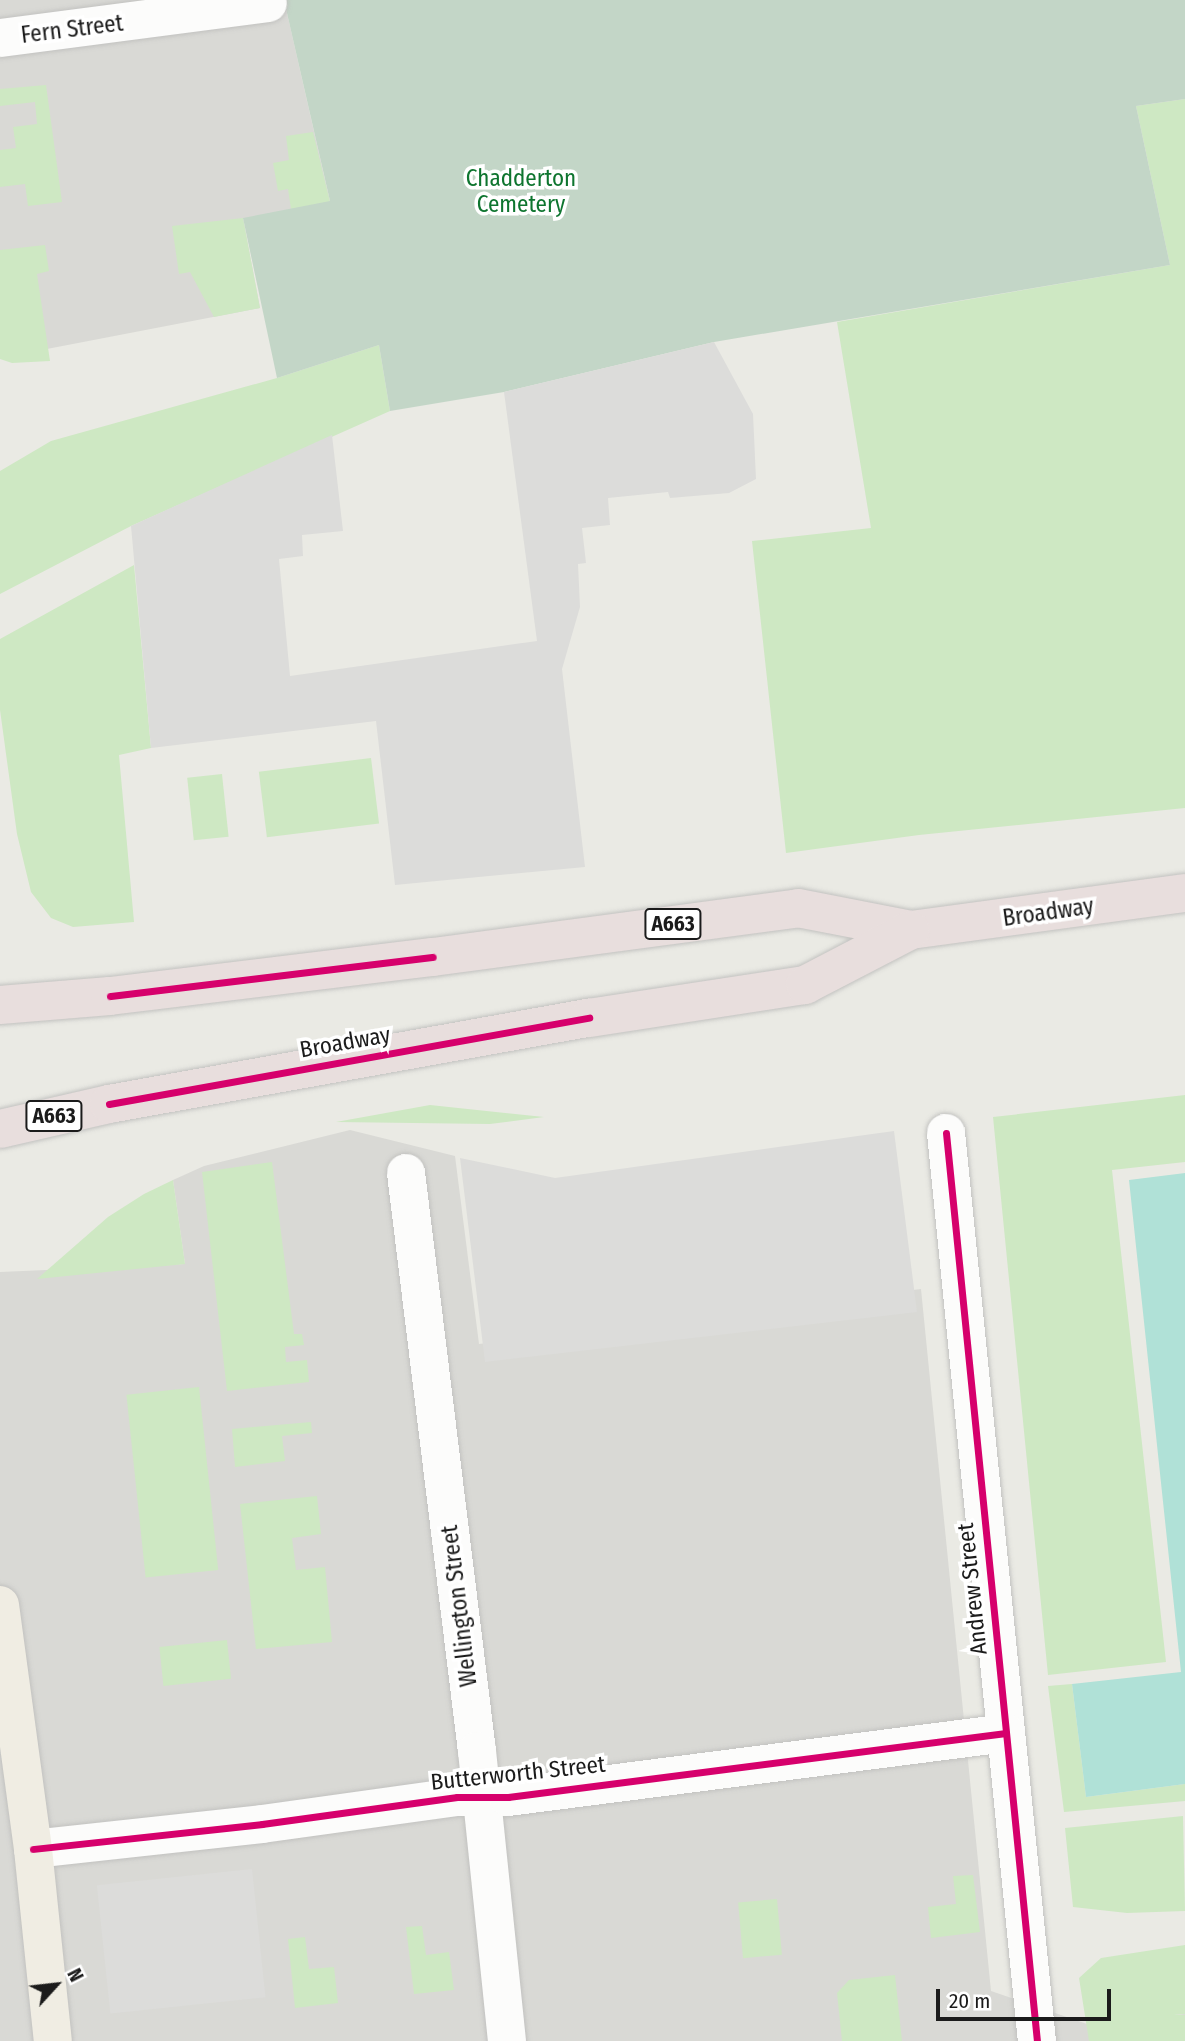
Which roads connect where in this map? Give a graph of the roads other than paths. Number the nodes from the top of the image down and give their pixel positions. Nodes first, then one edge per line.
1 (268, 3) dead end
2 (0, 38) edge
3 (1185, 893) edge
4 (911, 930) junction
5 (0, 1005) edge
6 (0, 1129) edge
7 (946, 1133) dead end
8 (406, 1173) dead end
9 (0, 1605) edge
10 (1006, 1733) junction
11 (481, 1799) junction
12 (33, 1849) junction
13 (53, 2041) edge
14 (507, 2041) edge
15 (1037, 2041) edge

1 - 2 street, Fern Street
3 - 4 highway, Broadway / A663
4 - 5 highway, Broadway / A663
4 - 6 highway, Broadway / A663
7 - 10 street, Andrew Street
8 - 11 street, Wellington Street
9 - 12 main road
10 - 11 street, Butterworth Street
10 - 15 street, Andrew Street
11 - 12 street, Butterworth Street
11 - 14 street, Wellington Street
12 - 13 main road

